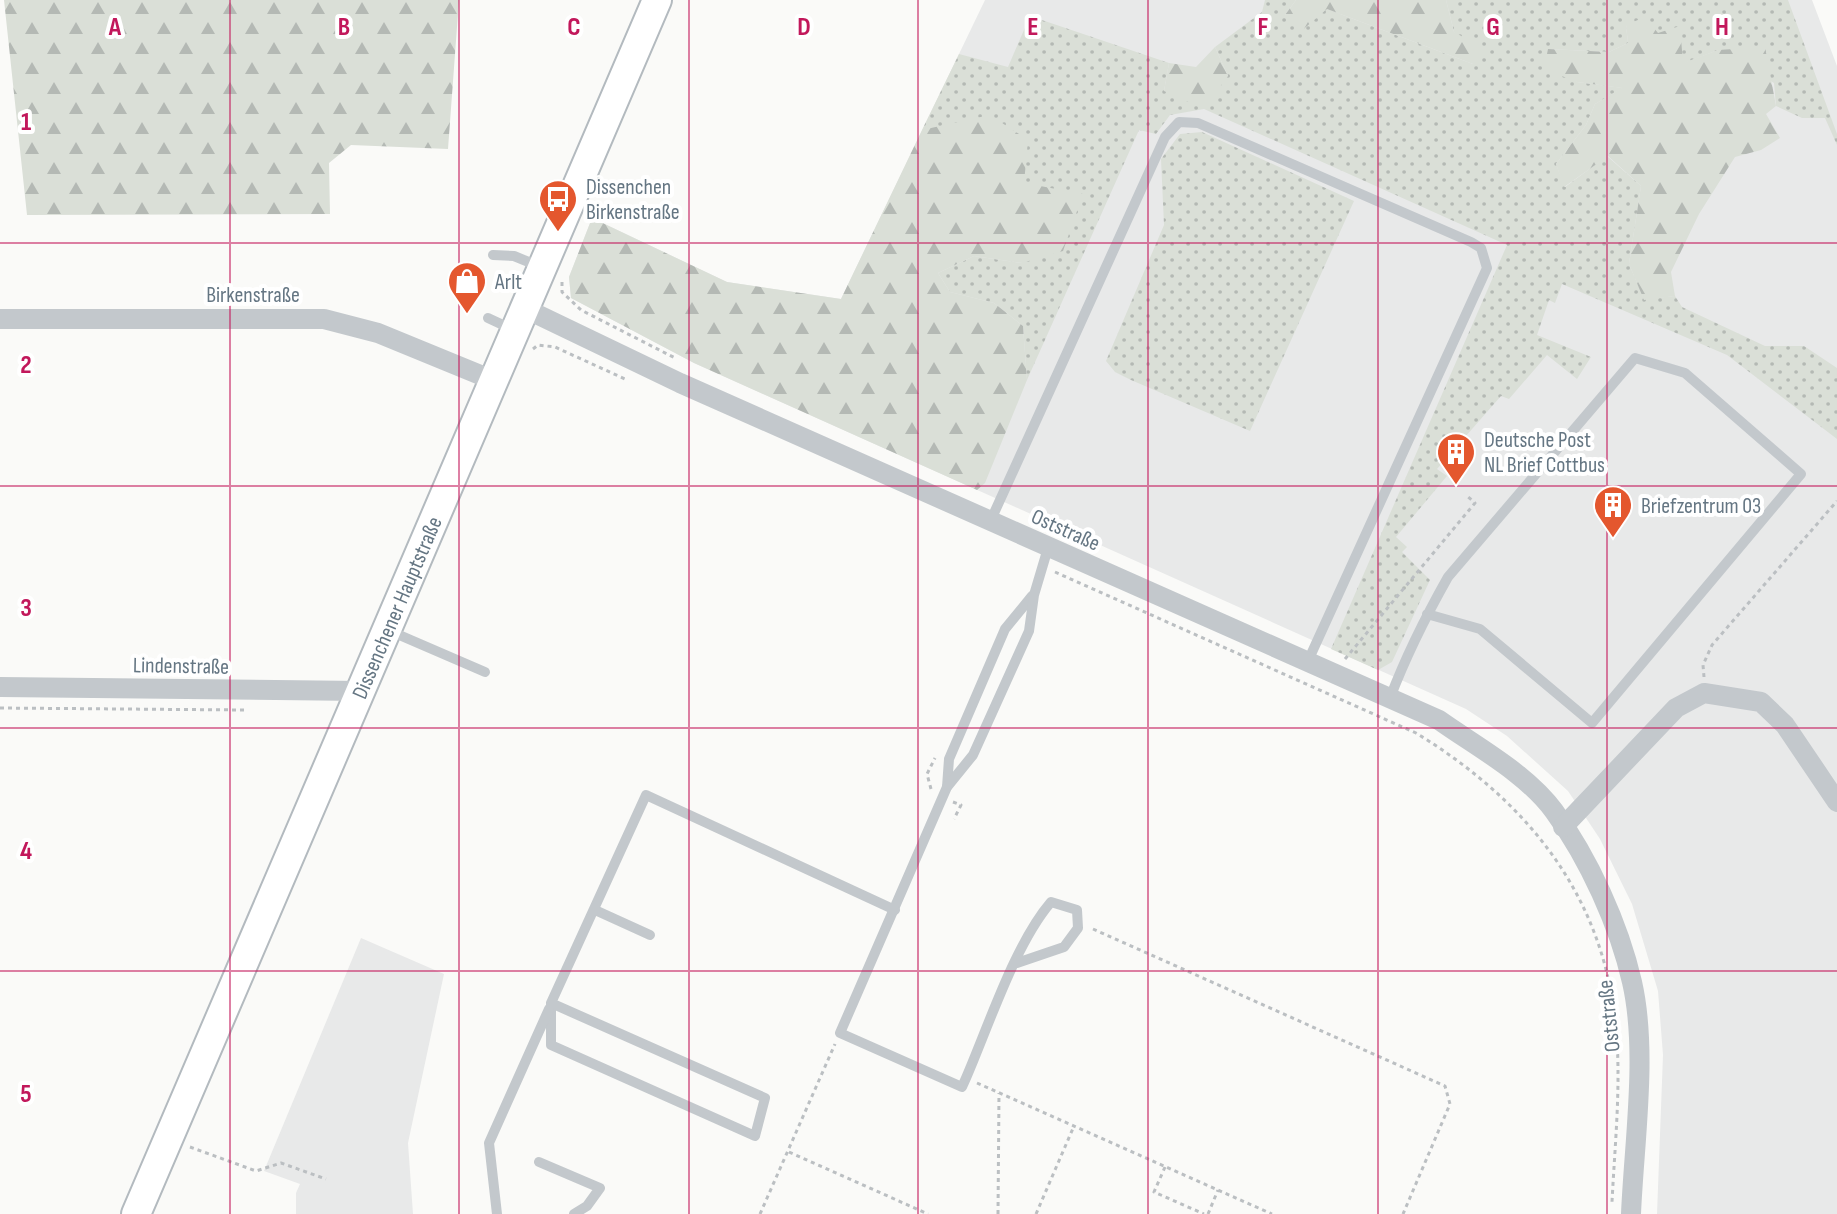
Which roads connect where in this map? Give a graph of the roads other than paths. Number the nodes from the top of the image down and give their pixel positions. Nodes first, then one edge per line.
1 (657, 0) edge
2 (493, 255) dead end
3 (543, 268) junction
4 (488, 318) dead end
5 (0, 319) edge
6 (521, 320) junction
7 (495, 381) junction
8 (990, 522) junction
9 (1046, 557) junction
10 (1034, 595) junction
11 (1427, 614) junction
12 (388, 630) junction
13 (1312, 654) junction
14 (485, 672) dead end
15 (0, 687) edge
16 (361, 691) junction
17 (1390, 698) junction
18 (947, 787) junction
19 (1837, 802) edge
20 (1563, 827) junction
21 (595, 910) junction
22 (895, 910) junction
23 (650, 935) dead end
24 (1017, 963) junction
25 (551, 1003) junction
26 (539, 1162) dead end
27 (136, 1214) edge
28 (497, 1214) edge
29 (574, 1214) edge
30 (1631, 1214) edge

1 - 3 main road, Dissenchener Hauptstraße
2 - 3 lane
3 - 6 main road, Dissenchener Hauptstraße
4 - 6 lane
5 - 7 street, Birkenstraße
6 - 7 main road, Dissenchener Hauptstraße
6 - 8 street, Oststraße
7 - 12 main road, Dissenchener Hauptstraße
8 - 9 street, Oststraße
8 - 13 lane
9 - 10 lane
9 - 13 street, Oststraße
10 - 18 lane
10 - 18 lane
11 - 11 lane
11 - 17 lane
12 - 14 lane
12 - 16 main road, Dissenchener Hauptstraße
13 - 17 street, Oststraße
15 - 16 street, Lindenstraße
16 - 27 main road, Dissenchener Hauptstraße
17 - 20 street, Oststraße
18 - 22 lane
19 - 20 street
20 - 30 street, Oststraße
21 - 22 lane
21 - 23 lane
21 - 25 lane
22 - 24 lane
24 - 24 lane
25 - 25 lane
25 - 28 lane
26 - 29 lane

